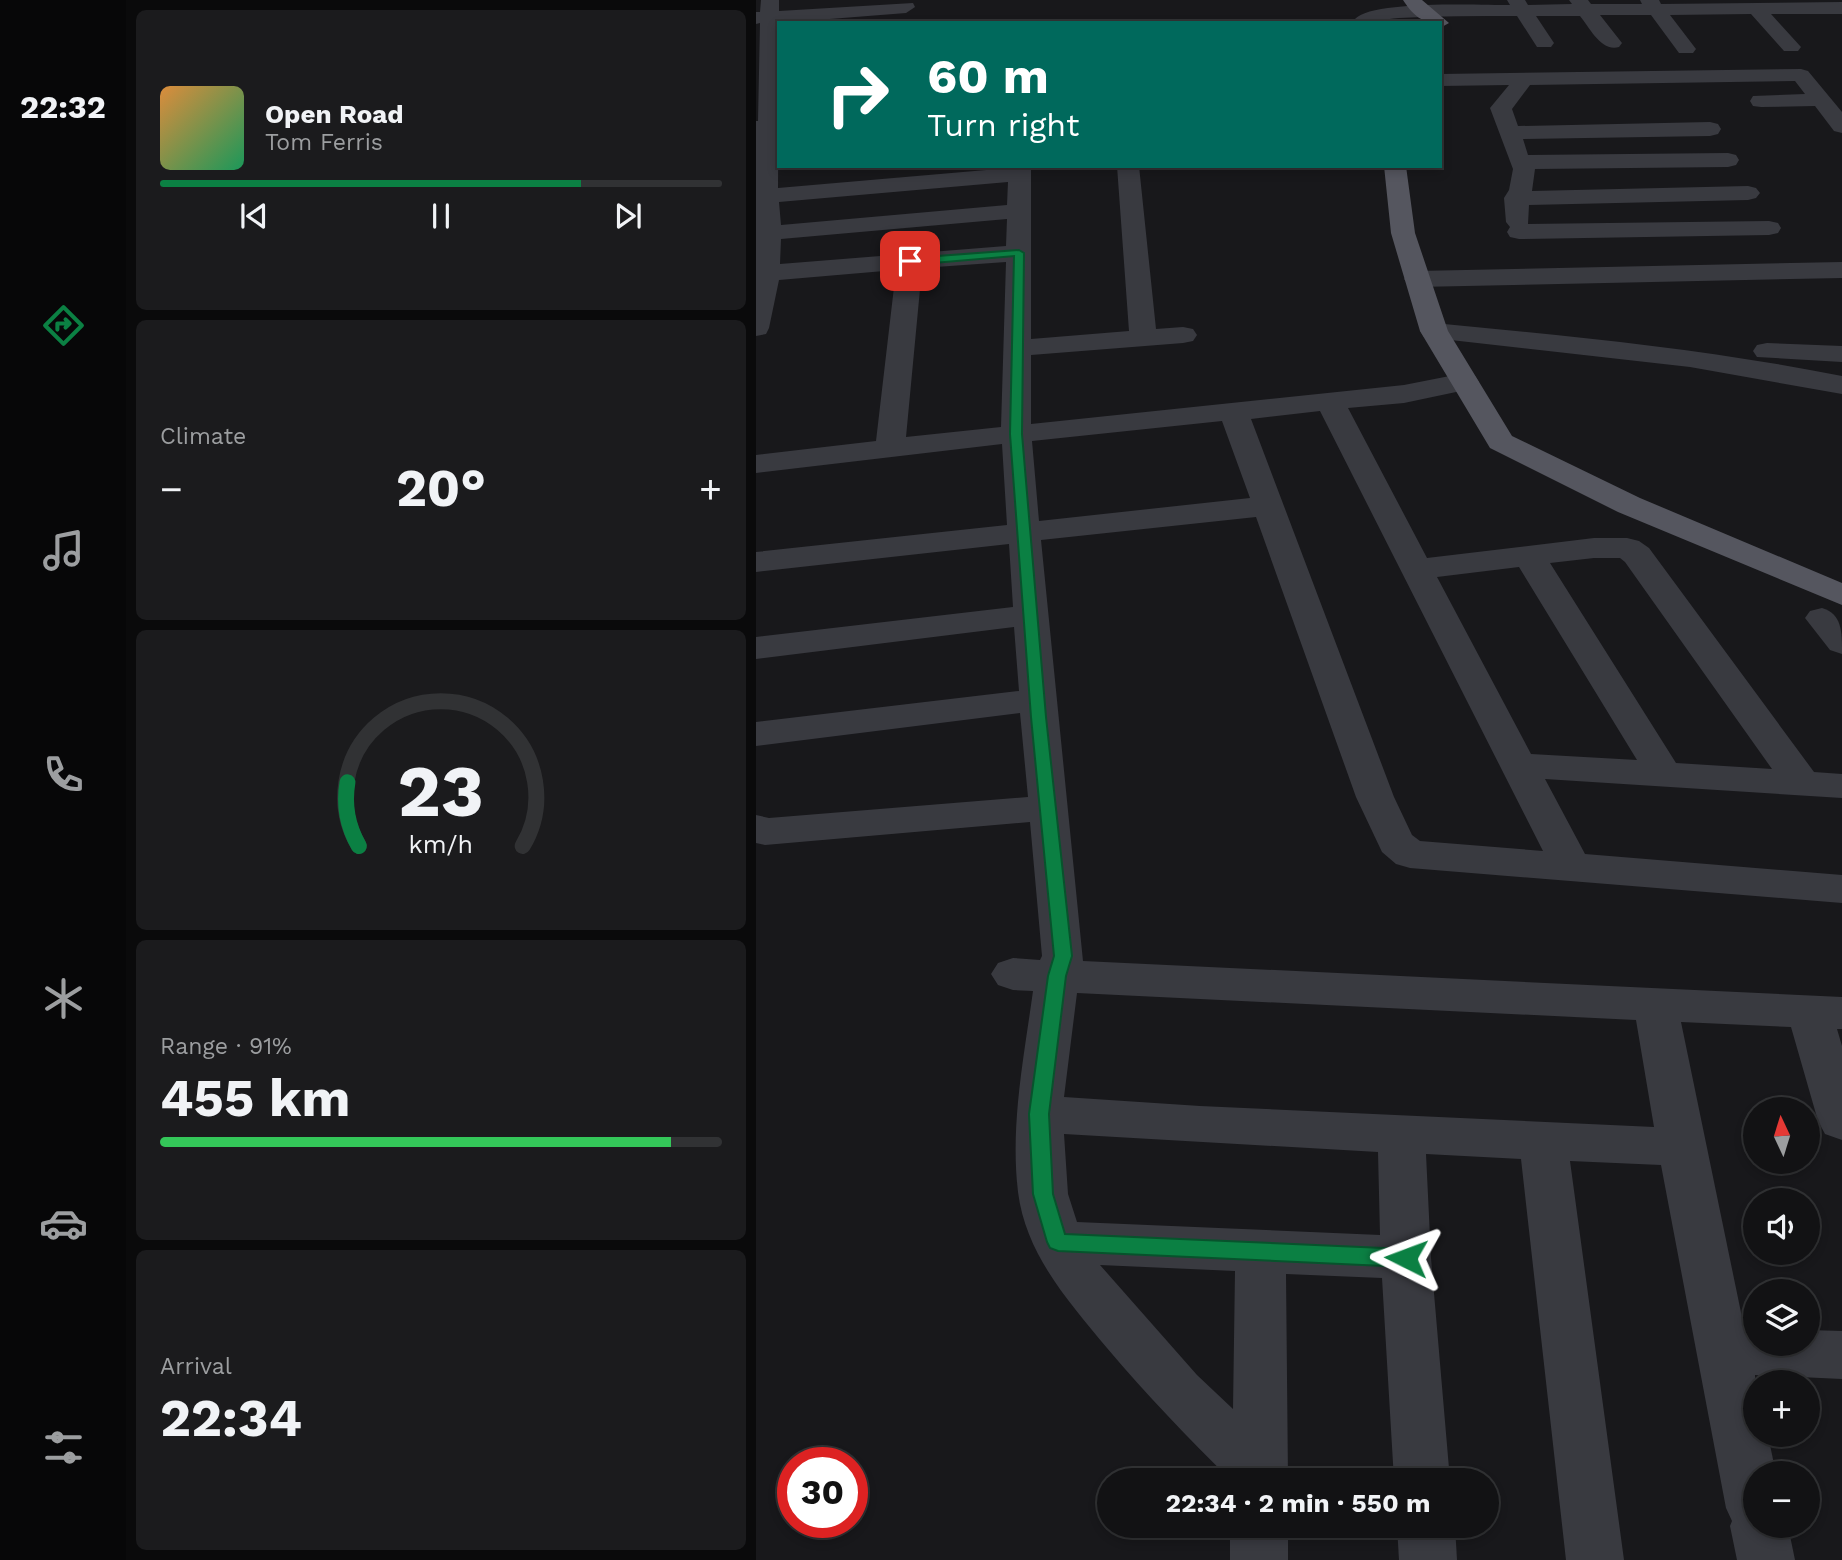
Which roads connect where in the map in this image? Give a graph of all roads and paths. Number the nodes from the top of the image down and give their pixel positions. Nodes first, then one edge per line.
1 (1581, 4) edge
2 (1652, 4) edge
3 (1519, 5) edge
4 (1751, 5) edge
5 (1417, 6) edge
6 (1842, 6) edge
7 (906, 7) dead end
8 (765, 12) edge
9 (1366, 21) edge
10 (1437, 21) edge
11 (774, 40) edge
12 (1612, 43) dead end
13 (1481, 55) dead end
14 (1627, 58) dead end
15 (1700, 62) junction
16 (1795, 62) junction
17 (1641, 77) junction
18 (1518, 78) junction
19 (1568, 78) junction
20 (1494, 79) junction
21 (1442, 80) edge
22 (768, 97) edge
23 (1820, 100) junction
24 (1744, 101) dead end
25 (1531, 104) dead end
26 (1503, 105) junction
27 (1842, 126) edge
28 (768, 127) edge
29 (1510, 133) junction
30 (772, 158) edge
31 (1728, 160) junction
32 (1520, 162) junction
33 (1128, 168) edge
34 (1395, 168) edge
35 (1020, 170) edge
36 (1748, 193) junction
37 (765, 196) junction
38 (1516, 198) junction
39 (1020, 211) junction
40 (1769, 228) junction
41 (1519, 232) junction
42 (769, 233) junction
43 (1019, 253) junction
44 (910, 261) junction
45 (1842, 270) edge
46 (1795, 271) junction
47 (761, 273) edge
48 (1523, 276) junction
49 (1418, 279) junction
50 (756, 323) edge
51 (1434, 331) junction
52 (1183, 335) dead end
53 (1143, 338) junction
54 (1017, 348) junction
55 (1635, 352) junction
56 (1842, 354) edge
57 (1465, 382) junction
58 (1842, 385) edge
59 (1330, 402) junction
60 (1234, 413) junction
61 (1016, 434) junction
62 (890, 448) junction
63 (756, 464) edge
64 (1267, 506) junction
65 (1024, 533) junction
66 (1529, 556) junction
67 (756, 562) edge
68 (1418, 569) junction
69 (1030, 615) junction
70 (1835, 619) edge
71 (756, 648) edge
72 (1037, 700) junction
73 (756, 734) edge
74 (1518, 765) junction
75 (1664, 774) junction
76 (1802, 783) junction
77 (1842, 786) edge
78 (1049, 808) junction
79 (756, 828) edge
80 (1571, 867) junction
81 (1842, 889) edge
82 (1035, 975) junction
83 (1656, 1006) junction
84 (1826, 1013) edge
85 (1039, 1114) junction
86 (1842, 1121) edge
87 (1401, 1134) junction
88 (1543, 1141) junction
89 (1682, 1147) junction
90 (1058, 1242) junction
91 (1261, 1251) junction
92 (1406, 1258) junction
93 (1723, 1350) junction
94 (1842, 1355) edge
95 (1745, 1461) edge
96 (1252, 1468) edge
97 (1260, 1468) edge
98 (1421, 1468) edge
99 (1259, 1538) edge
100 (1427, 1538) edge
101 (1761, 1538) edge
102 (1259, 1560) edge
103 (1428, 1560) edge
104 (1595, 1560) edge
105 (1766, 1560) edge

1 - 2 street
1 - 3 street
1 - 12 street
2 - 4 street
2 - 15 street
3 - 5 street
3 - 19 street
4 - 6 street
4 - 16 street
5 - 9 street
5 - 10 main road
7 - 8 street
8 - 11 street
11 - 22 street
13 - 20 street
14 - 17 street
15 - 16 street
15 - 17 street
16 - 23 street
17 - 19 street
18 - 19 street
18 - 20 street
18 - 26 street
20 - 21 street
22 - 28 street
23 - 24 street
23 - 27 street
25 - 26 street
26 - 29 street
28 - 30 street
29 - 31 street
29 - 32 street
30 - 37 street
31 - 32 street
31 - 36 street
32 - 38 street
33 - 53 street
34 - 49 main road
35 - 37 street
35 - 39 street
36 - 38 street
36 - 40 street
37 - 42 street
38 - 41 street
39 - 42 street
39 - 43 street
40 - 41 street
40 - 46 street
41 - 48 street
42 - 47 street
43 - 44 street
43 - 54 street
44 - 47 street
44 - 62 street
45 - 46 street
46 - 48 street
47 - 50 street
48 - 49 street
49 - 51 main road
51 - 55 street
51 - 57 main road
52 - 53 street
53 - 54 street
54 - 61 street
55 - 56 street
55 - 58 street
57 - 59 street
57 - 70 main road
59 - 60 street
59 - 68 street
60 - 61 street
60 - 64 street
61 - 62 street
61 - 65 street
62 - 63 street
64 - 65 street
64 - 80 street
65 - 67 street
65 - 69 street
66 - 68 street
66 - 75 street
66 - 76 street
68 - 74 street
69 - 71 street
69 - 72 street
72 - 73 street
72 - 78 street
74 - 75 street
74 - 80 street
75 - 76 street
76 - 77 street
78 - 79 street
78 - 82 street
80 - 81 street
82 - 83 street
82 - 85 street
83 - 84 street
83 - 89 street
84 - 86 street
85 - 87 street
85 - 90 street
87 - 88 street
87 - 92 street
88 - 89 street
88 - 104 street
89 - 93 street
90 - 91 street
90 - 96 street
91 - 92 street
91 - 97 street
92 - 98 street
93 - 94 street
93 - 95 street
99 - 102 street
100 - 103 street
101 - 105 street

